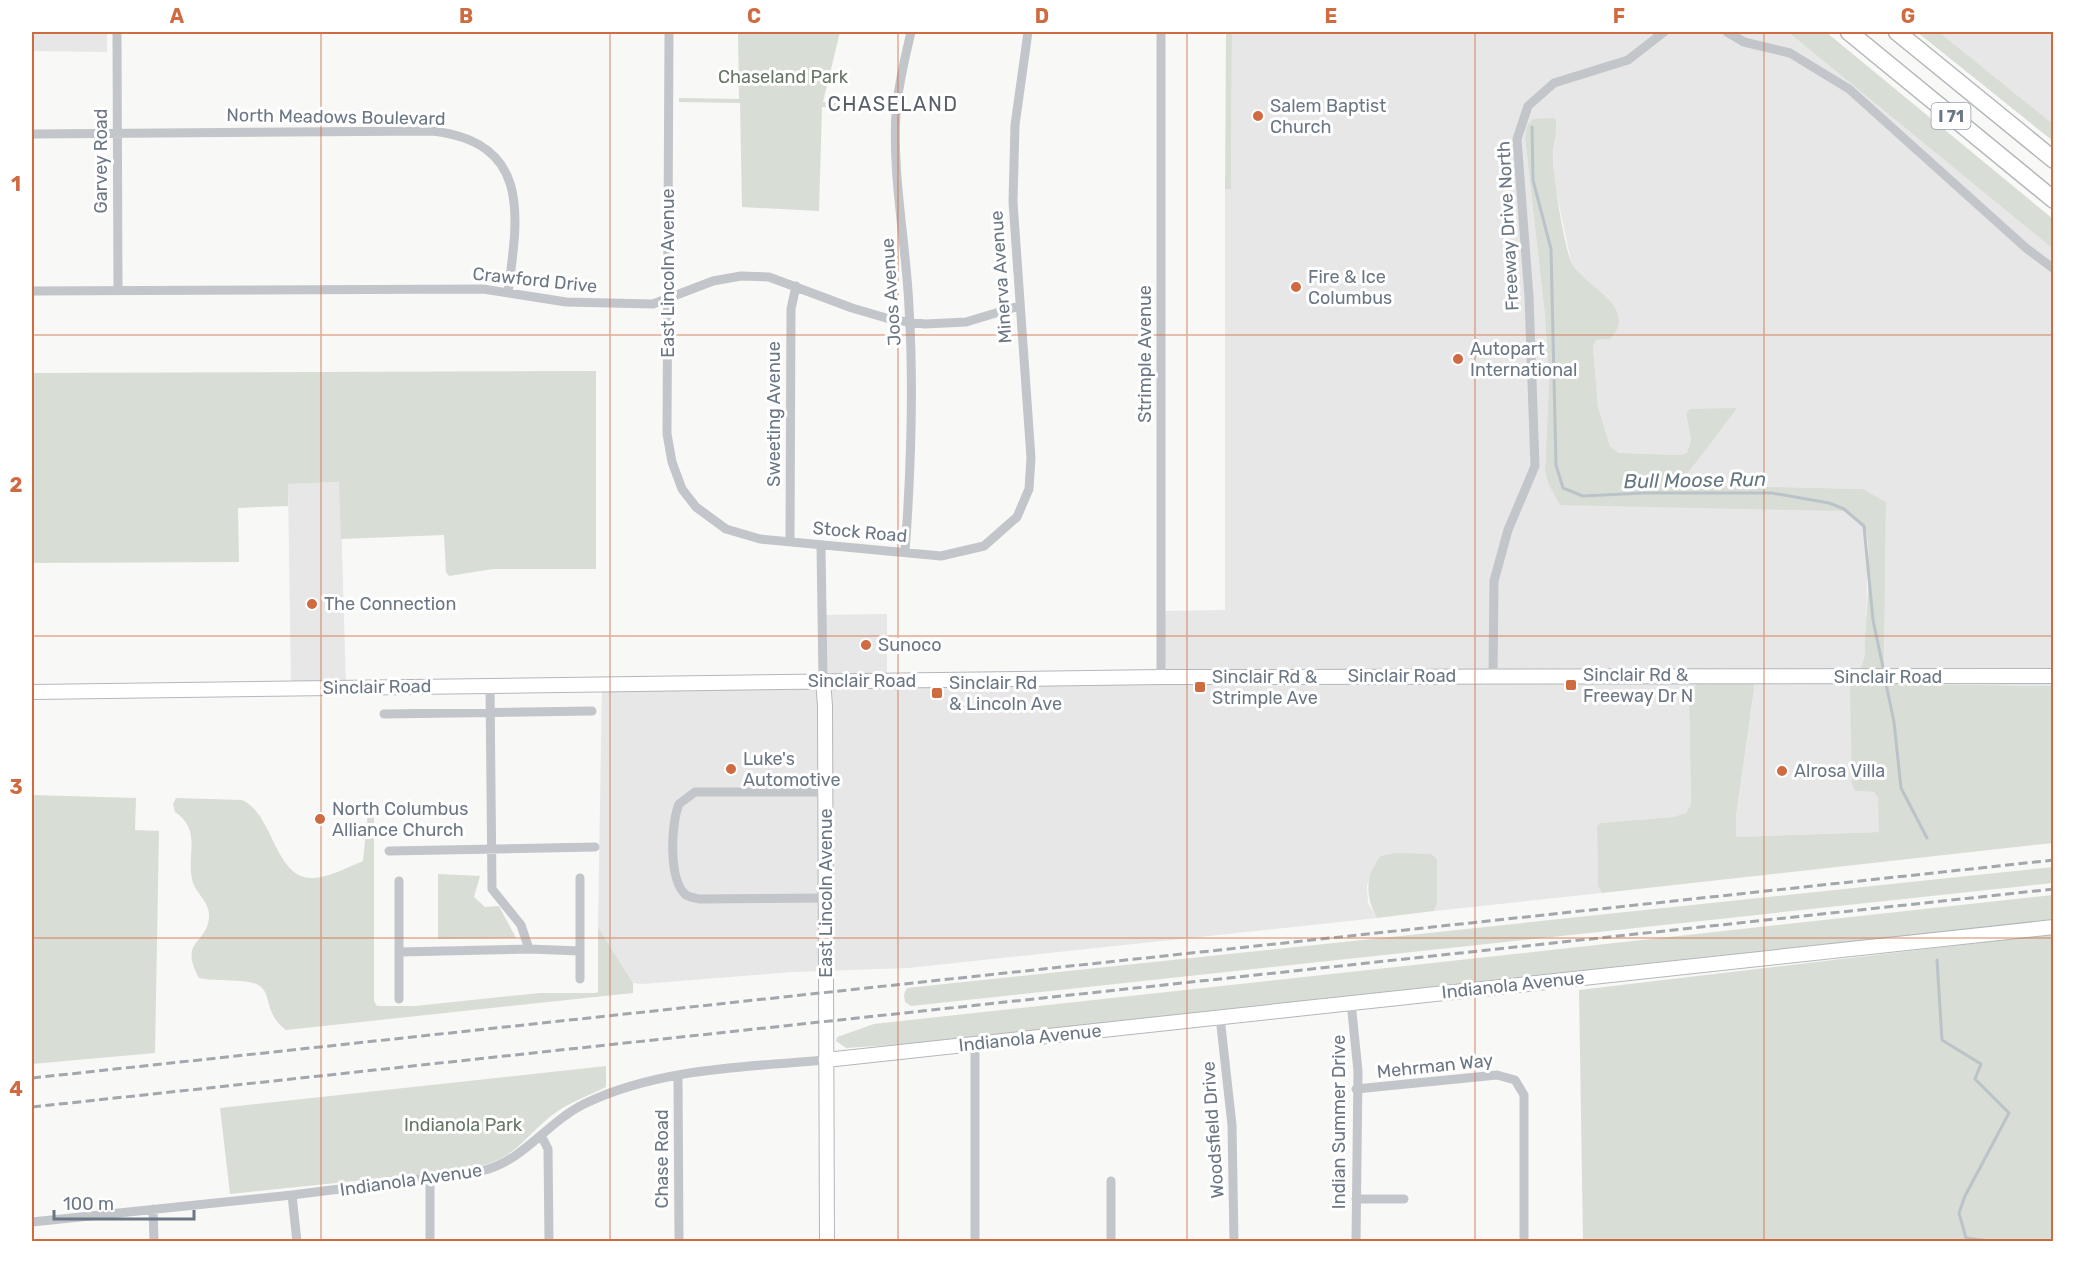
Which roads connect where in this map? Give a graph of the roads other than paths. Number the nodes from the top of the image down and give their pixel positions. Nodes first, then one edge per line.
1 (117, 32) edge
2 (669, 32) edge
3 (911, 32) edge
4 (1028, 32) edge
5 (1161, 32) edge
6 (1664, 32) edge
7 (1726, 32) edge
8 (1849, 32) edge
9 (1897, 32) edge
10 (118, 133) junction
11 (32, 134) edge
12 (2054, 160) edge
13 (2054, 200) edge
14 (2054, 269) edge
15 (796, 286) junction
16 (118, 290) junction
17 (32, 291) edge
18 (508, 292) junction
19 (668, 299) junction
20 (1019, 306) junction
21 (910, 322) junction
22 (696, 507) joint
23 (1017, 518) joint
24 (790, 542) junction
25 (821, 546) junction
26 (905, 552) junction
27 (1493, 676) junction
28 (2054, 676) edge
29 (1161, 677) junction
30 (823, 680) junction
31 (490, 686) junction
32 (32, 692) edge
33 (592, 711) dead end
34 (491, 712) junction
35 (384, 714) dead end
36 (825, 792) junction
37 (595, 847) dead end
38 (492, 849) junction
39 (389, 851) dead end
40 (580, 878) dead end
41 (399, 881) dead end
42 (826, 898) junction
43 (2054, 927) edge
44 (529, 949) junction
45 (580, 951) junction
46 (400, 952) junction
47 (580, 978) dead end
48 (399, 999) dead end
49 (1351, 1002) junction
50 (1220, 1017) junction
51 (975, 1044) junction
52 (826, 1060) junction
53 (678, 1076) junction
54 (1356, 1089) junction
55 (541, 1136) junction
56 (430, 1179) junction
57 (1111, 1182) dead end
58 (292, 1195) junction
59 (1356, 1199) junction
60 (1404, 1199) dead end
61 (153, 1209) junction
62 (32, 1222) edge
63 (154, 1242) edge
64 (297, 1242) edge
65 (430, 1242) edge
66 (549, 1242) edge
67 (679, 1242) edge
68 (827, 1242) edge
69 (975, 1242) edge
70 (1111, 1242) edge
71 (1234, 1242) edge
72 (1356, 1242) edge
73 (1524, 1242) edge

1 - 10 street, Garvey Road
2 - 19 street, East Lincoln Avenue
3 - 21 street, Joos Avenue
4 - 20 street, Minerva Avenue
5 - 29 street, Strimple Avenue
6 - 27 street, Freeway Drive North
7 - 14 street
8 - 13 highway, I 71
9 - 12 highway, I 71
10 - 11 street, North Meadows Boulevard
10 - 16 street, Garvey Road
10 - 18 street, North Meadows Boulevard
15 - 19 street, Crawford Drive
15 - 21 street, Crawford Drive
15 - 24 street, Sweeting Avenue
16 - 17 street, Crawford Drive
16 - 18 street, Crawford Drive
18 - 19 street, Crawford Drive
19 - 22 street, East Lincoln Avenue
20 - 21 street, Crawford Drive
20 - 23 street, Minerva Avenue
21 - 26 street, Joos Avenue
22 - 24 street, Stock Road
23 - 26 street, Stock Road
24 - 25 street, Stock Road
25 - 26 street, Stock Road
25 - 30 street, East Lincoln Avenue
27 - 28 main road, Sinclair Road
27 - 29 main road, Sinclair Road
29 - 30 main road, Sinclair Road
30 - 31 main road, Sinclair Road
30 - 36 main road, East Lincoln Avenue
31 - 32 main road, Sinclair Road
31 - 34 street
33 - 34 street
34 - 35 street
34 - 38 street
36 - 42 main road, East Lincoln Avenue
36 - 42 street
37 - 38 street
38 - 39 street
38 - 44 street
40 - 45 street
41 - 46 street
42 - 52 main road, East Lincoln Avenue
43 - 49 main road, Indianola Avenue
44 - 45 street
44 - 46 street
45 - 47 street
46 - 48 street
49 - 50 main road, Indianola Avenue
49 - 54 street, Indian Summer Drive
50 - 51 main road, Indianola Avenue
50 - 71 street, Woodsfield Drive
51 - 52 main road, Indianola Avenue
51 - 69 street
52 - 53 street, Indianola Avenue
52 - 68 main road, East Lincoln Avenue
53 - 55 street, Indianola Avenue
53 - 67 street, Chase Road
54 - 59 street, Indian Summer Drive
54 - 73 street, Mehrman Way
55 - 56 street, Indianola Avenue
55 - 66 street
56 - 58 street, Indianola Avenue
56 - 65 street
57 - 70 street
58 - 61 street, Indianola Avenue
58 - 64 street
59 - 60 street
59 - 72 street, Indian Summer Drive
61 - 62 street, Indianola Avenue
61 - 63 street

